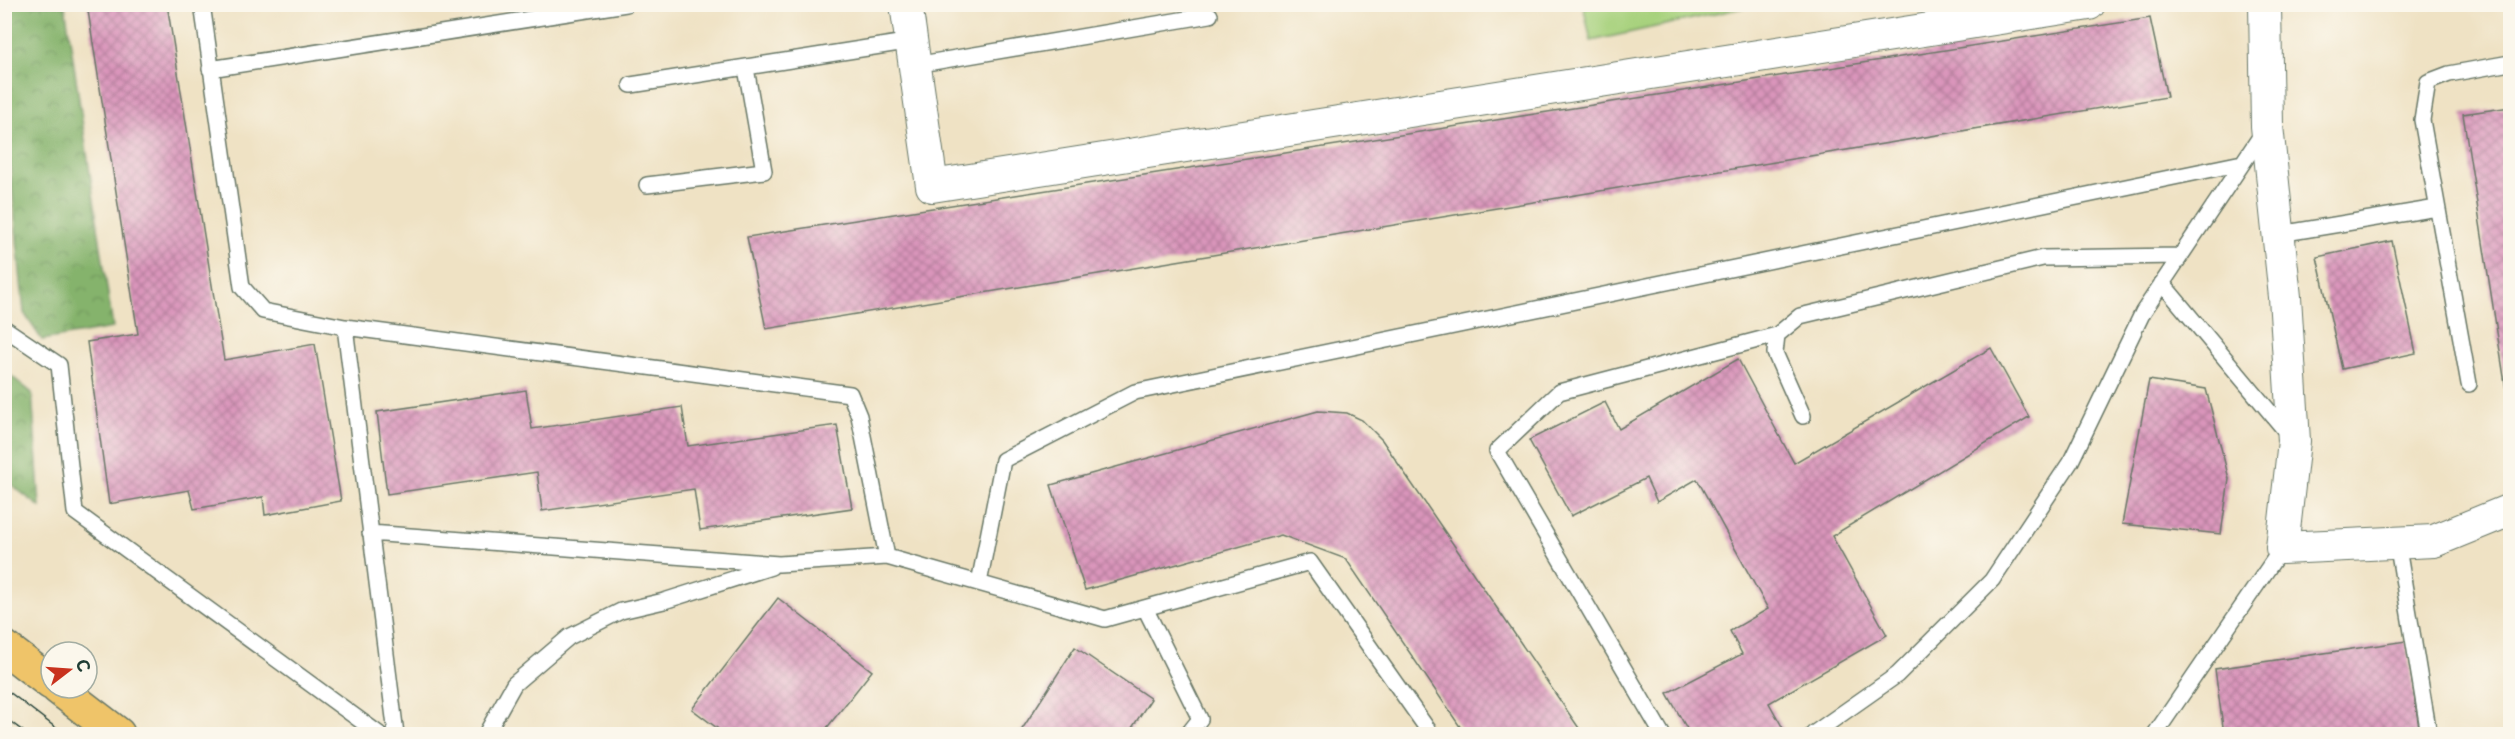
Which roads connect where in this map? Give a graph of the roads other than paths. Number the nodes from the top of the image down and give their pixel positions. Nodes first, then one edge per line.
1 (202, 4) edge
2 (626, 4) edge
3 (906, 4) edge
4 (2089, 4) edge
5 (2265, 4) edge
6 (2012, 11) edge
7 (1210, 15) dead end
8 (913, 53) junction
9 (2511, 63) edge
10 (746, 68) junction
11 (210, 69) junction
12 (631, 85) dead end
13 (2267, 126) junction
14 (2242, 164) junction
15 (647, 185) dead end
16 (2437, 208) junction
17 (2279, 234) junction
18 (2180, 256) junction
19 (2162, 283) junction
20 (345, 327) junction
21 (4, 328) edge
22 (1777, 335) junction
23 (2469, 384) dead end
24 (1803, 416) dead end
25 (2294, 441) junction
26 (2511, 510) edge
27 (370, 533) junction
28 (2397, 543) junction
29 (2282, 548) junction
30 (887, 557) junction
31 (779, 564) junction
32 (979, 583) junction
33 (1144, 608) junction
34 (4, 647) edge
35 (39, 674) edge
36 (73, 700) edge
37 (118, 735) edge
38 (379, 735) edge
39 (396, 735) edge
40 (486, 735) edge
41 (1188, 735) edge
42 (1431, 735) edge
43 (1662, 735) edge
44 (1814, 735) edge
45 (2155, 735) edge
46 (2429, 735) edge

1 - 11 lane
2 - 11 lane
3 - 8 street
4 - 6 street
5 - 13 street
6 - 8 street
7 - 8 lane
8 - 10 lane
9 - 16 lane
10 - 12 lane
10 - 15 lane
11 - 20 lane
13 - 14 lane
13 - 17 street
14 - 18 lane
14 - 32 lane
16 - 17 lane
16 - 23 lane
17 - 25 street
18 - 19 lane
18 - 22 lane
19 - 25 lane
19 - 44 lane
20 - 27 lane
20 - 30 lane
21 - 38 lane
22 - 24 lane
22 - 43 lane
25 - 29 street
26 - 28 street
27 - 31 lane
27 - 39 lane
28 - 29 street
28 - 46 lane
29 - 45 lane
30 - 31 lane
30 - 32 lane
31 - 40 lane
32 - 33 lane
33 - 41 lane
33 - 42 lane
34 - 35 main road
36 - 37 main road

